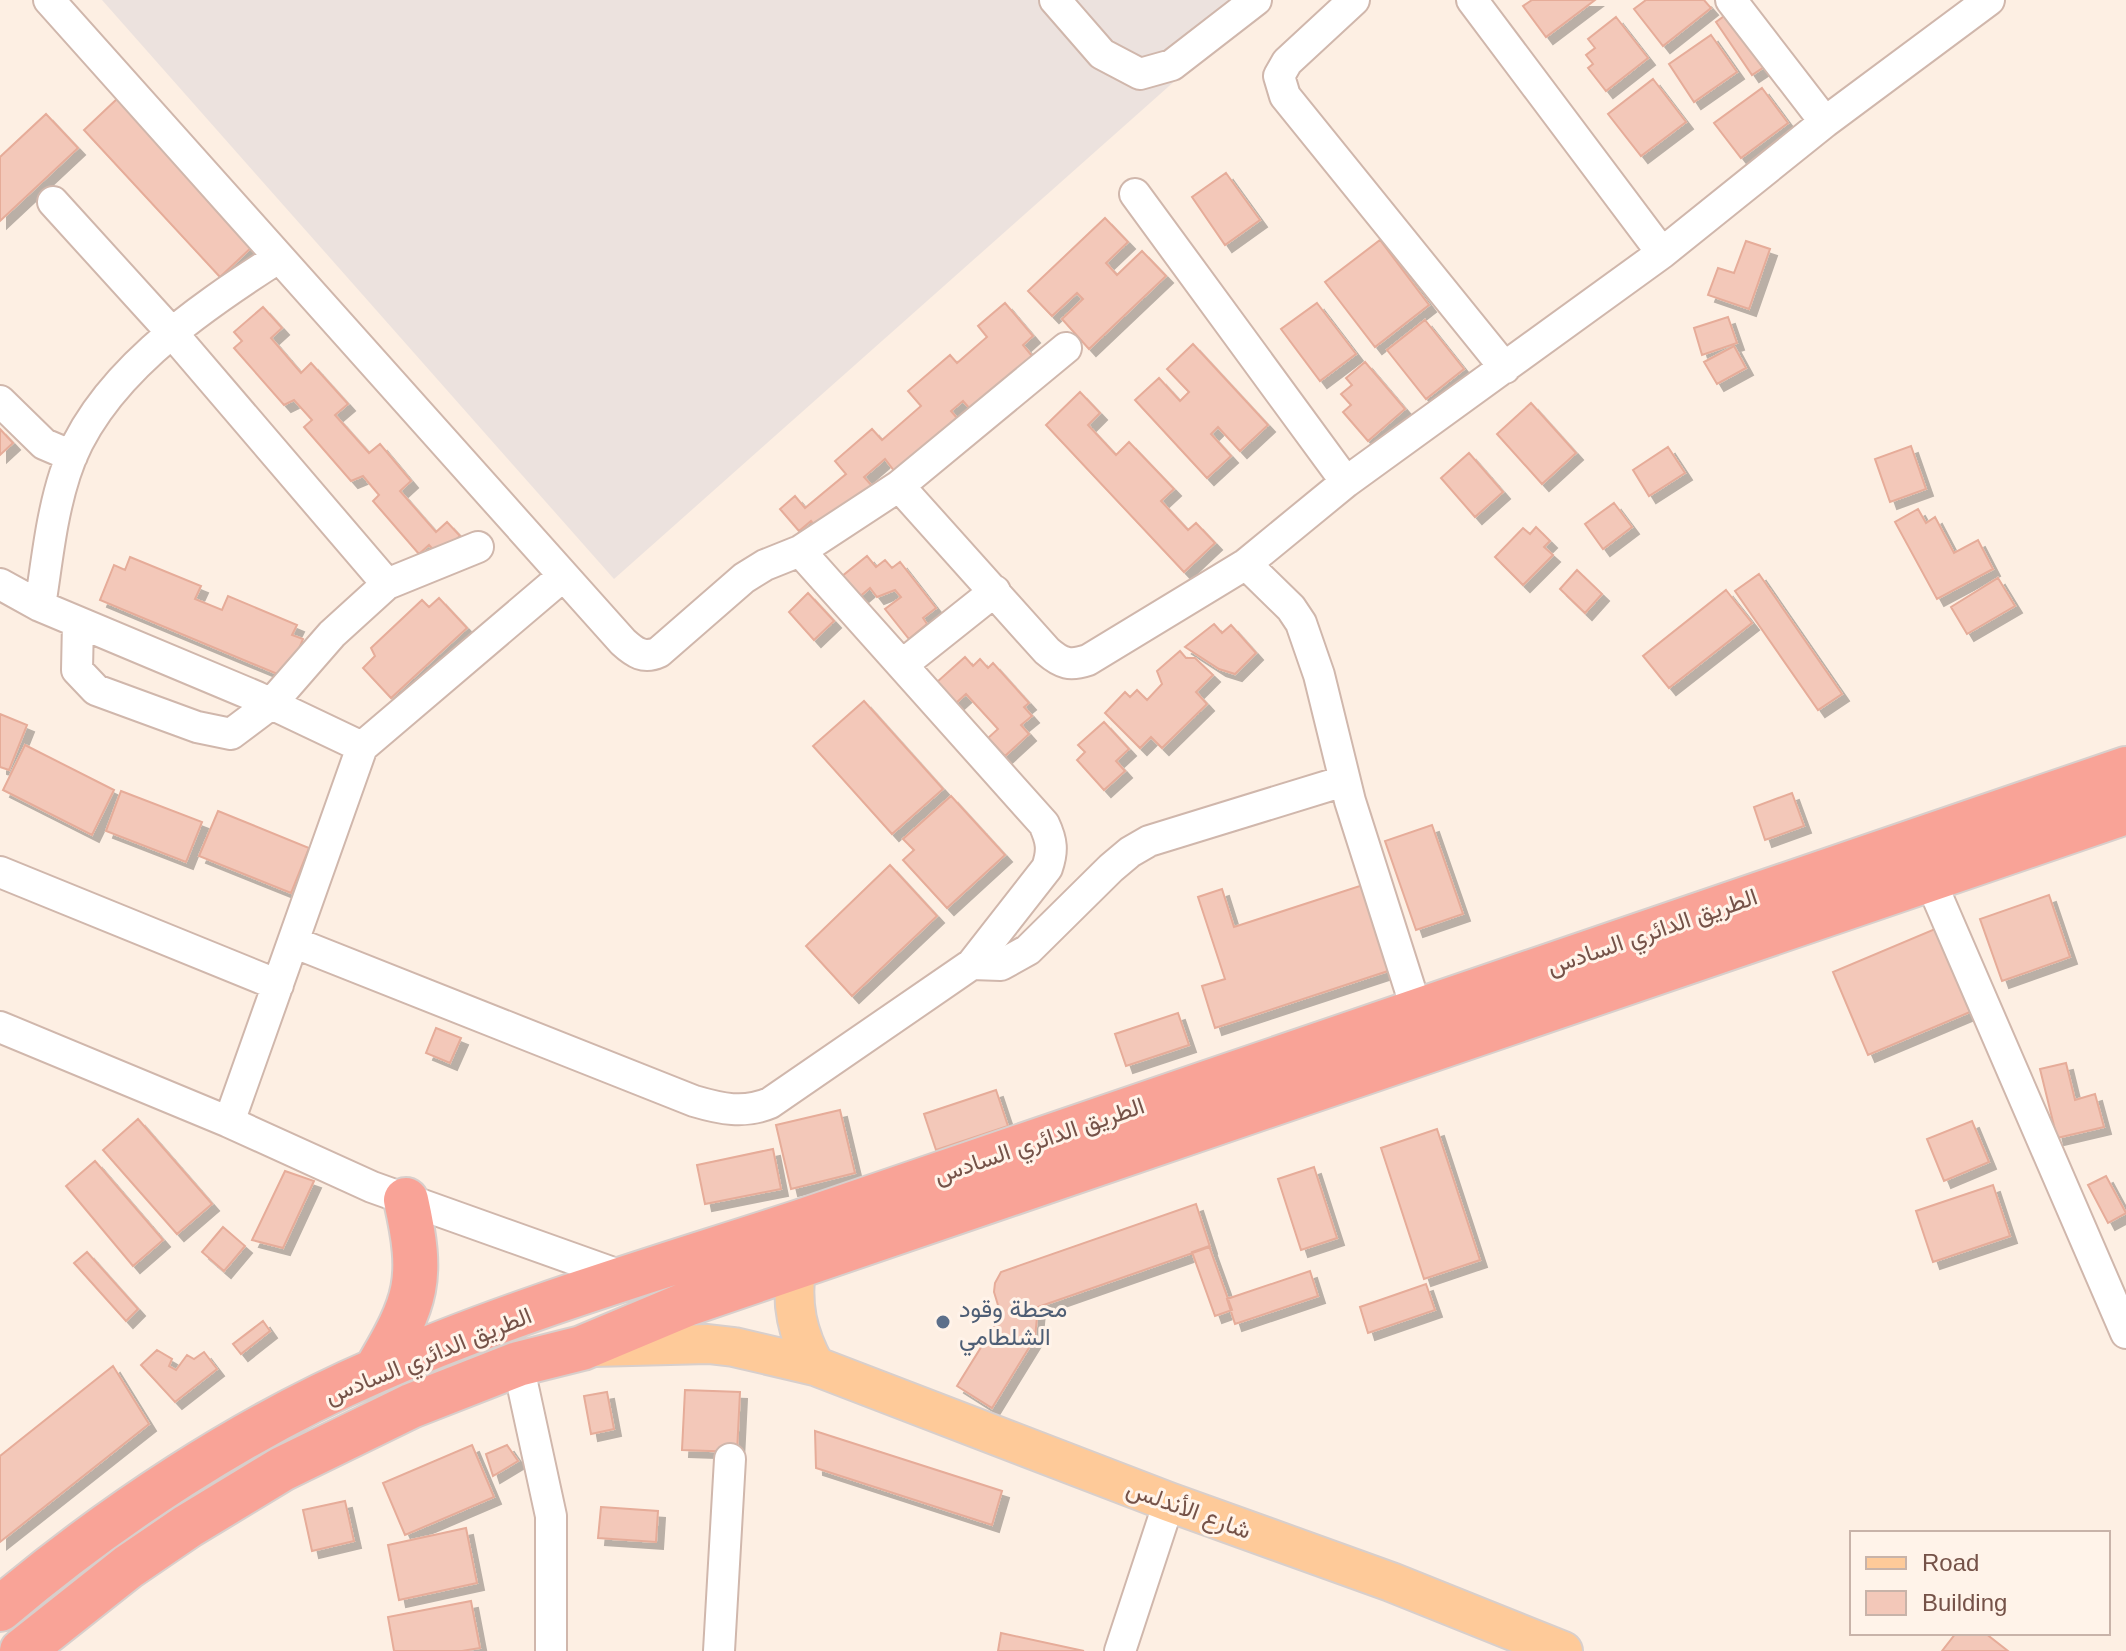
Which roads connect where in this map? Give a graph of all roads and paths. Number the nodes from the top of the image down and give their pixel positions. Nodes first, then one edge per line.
1 (49, 0) edge
2 (1055, 0) edge
3 (1256, 0) edge
4 (1354, 0) edge
5 (1472, 0) edge
6 (1731, 0) edge
7 (1989, 0) edge
8 (1825, 122) junction
9 (1135, 194) dead end
10 (53, 202) dead end
11 (1662, 253) junction
12 (278, 258) junction
13 (173, 334) junction
14 (1066, 348) dead end
15 (1505, 368) junction
16 (0, 401) edge
17 (72, 456) junction
18 (1346, 482) junction
19 (899, 486) junction
20 (478, 547) dead end
21 (800, 551) junction
22 (1246, 564) junction
23 (563, 576) junction
24 (0, 584) edge
25 (387, 584) junction
26 (995, 591) junction
27 (40, 606) junction
28 (78, 622) junction
29 (902, 665) junction
30 (271, 704) junction
31 (362, 747) junction
32 (2126, 769) edge
33 (1344, 781) junction
34 (2126, 812) edge
35 (1989, 838) junction
36 (0, 872) edge
37 (1930, 880) junction
38 (293, 942) junction
39 (972, 964) junction
40 (278, 985) junction
41 (1417, 1011) junction
42 (0, 1027) edge
43 (229, 1122) junction
44 (406, 1200) junction
45 (796, 1268) junction
46 (627, 1278) junction
47 (2126, 1333) edge
48 (582, 1348) junction
49 (518, 1364) junction
50 (815, 1366) junction
51 (376, 1370) junction
52 (730, 1459) dead end
53 (1169, 1502) junction
54 (0, 1609) edge
55 (22, 1651) edge
56 (551, 1651) edge
57 (719, 1651) edge
58 (1120, 1651) edge
59 (1563, 1651) edge

1 - 12 street
2 - 3 street
4 - 15 street
5 - 11 street
6 - 8 street
7 - 8 street
8 - 11 street
9 - 18 street
10 - 13 street
11 - 15 street
12 - 13 street
12 - 23 street
13 - 17 street
13 - 25 street
14 - 19 street
15 - 18 street
16 - 17 street
17 - 27 street
18 - 22 street
19 - 21 street
19 - 26 street
20 - 25 street
21 - 23 street
21 - 29 street
22 - 26 street
22 - 33 street
23 - 31 street
24 - 27 street
25 - 30 street
26 - 29 street
27 - 28 street
28 - 30 street
28 - 30 street
29 - 39 street
30 - 31 street
31 - 38 street
32 - 35 highway, الطريق الدائري السادس
33 - 39 street
33 - 41 street
34 - 35 highway, الطريق الدائري السادس
35 - 37 highway, الطريق الدائري السادس
35 - 41 highway, الطريق الدائري السادس
36 - 40 street
37 - 45 highway, الطريق الدائري السادس
37 - 47 street
38 - 39 street
38 - 40 street
40 - 43 street
41 - 46 highway, الطريق الدائري السادس
42 - 43 street
43 - 44 street
44 - 46 street
44 - 51 highway
45 - 48 highway, الطريق الدائري السادس
45 - 50 main road
46 - 51 highway, الطريق الدائري السادس
48 - 49 highway, الطريق الدائري السادس
48 - 50 main road, شارع الأندلس
49 - 55 highway, الطريق الدائري السادس
49 - 56 street
50 - 53 main road, شارع الأندلس
51 - 54 highway, الطريق الدائري السادس
52 - 57 street
53 - 58 street
53 - 59 main road, شارع الأندلس

